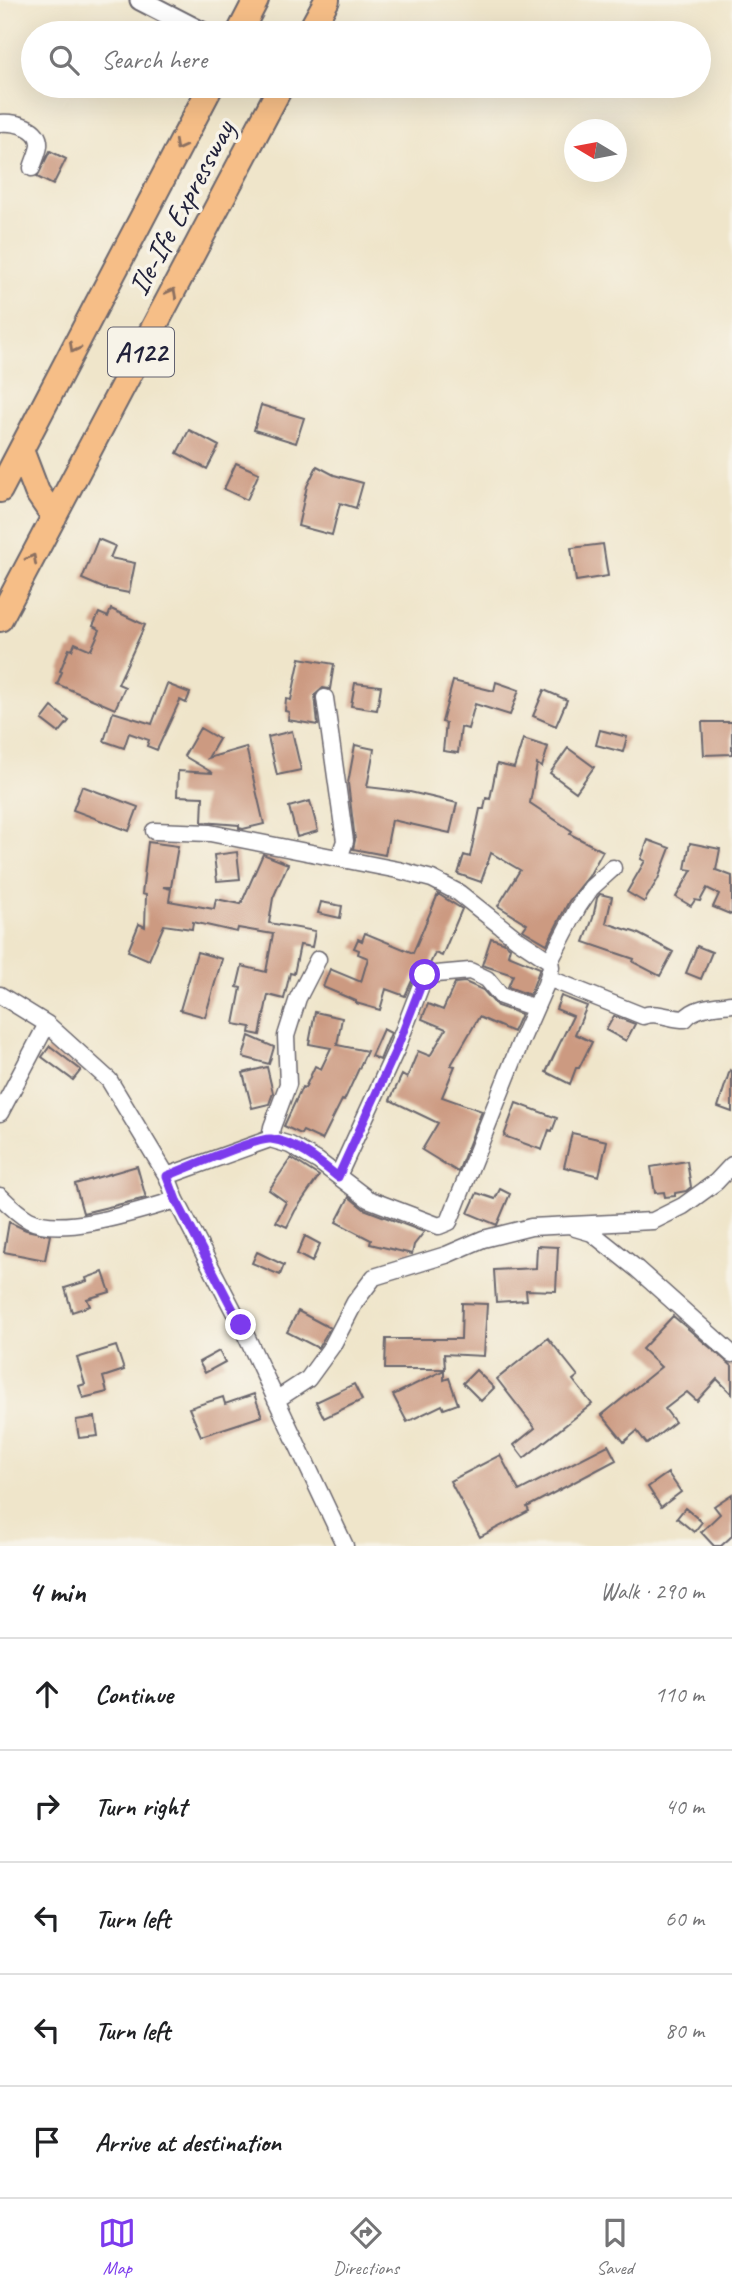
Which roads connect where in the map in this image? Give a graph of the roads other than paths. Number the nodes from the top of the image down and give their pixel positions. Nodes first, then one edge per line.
1 (140, 0) edge
2 (256, 0) edge
3 (327, 0) edge
4 (181, 21) edge
5 (245, 21) edge
6 (316, 21) edge
7 (205, 98) edge
8 (275, 98) edge
9 (0, 123) edge
10 (32, 168) dead end
11 (21, 450) junction
12 (0, 490) edge
13 (54, 517) junction
14 (0, 619) edge
15 (325, 698) dead end
16 (154, 831) dead end
17 (339, 858) junction
18 (613, 867) dead end
19 (318, 959) dead end
20 (550, 961) junction
21 (548, 978) junction
22 (0, 995) edge
23 (732, 1004) edge
24 (535, 1008) junction
25 (47, 1024) junction
26 (0, 1113) edge
27 (270, 1139) junction
28 (732, 1165) edge
29 (167, 1176) junction
30 (338, 1177) junction
31 (0, 1196) edge
32 (176, 1200) junction
33 (566, 1224) junction
34 (732, 1354) edge
35 (276, 1400) junction
36 (345, 1546) edge

1 - 4 street
2 - 5 highway
3 - 6 highway
7 -> 11 highway, Ile-Ife Expressway / A122
13 -> 8 highway, Ile-Ife Expressway / A122
9 - 10 street
11 - 12 highway, Ile-Ife Expressway / A122
11 - 13 highway
14 -> 13 highway, Ile-Ife Expressway / A122
15 - 17 street
16 - 17 street
17 - 20 street
18 - 20 street
19 - 27 street
20 - 21 street
21 - 23 street
21 - 24 street
22 - 25 street
24 - 30 street
24 - 30 street
25 - 26 street
25 - 29 street
27 - 29 street
27 - 30 street
28 - 33 street
29 - 32 street
31 - 32 street
32 - 35 street
33 - 34 street
33 - 35 street
35 - 36 street

